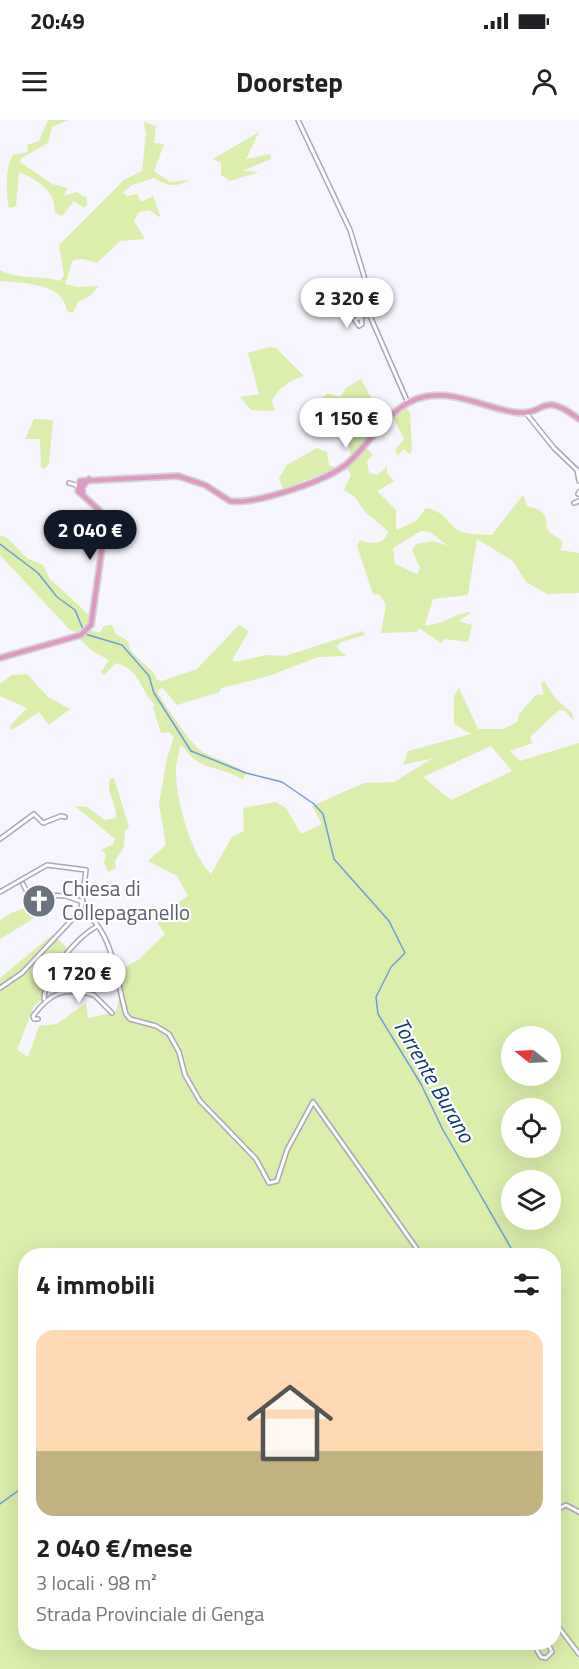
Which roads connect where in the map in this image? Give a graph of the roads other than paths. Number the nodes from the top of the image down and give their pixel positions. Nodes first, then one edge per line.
1 (298, 120) edge
2 (369, 313) junction
3 (361, 317) dead end
4 (408, 403) junction
5 (526, 413) junction
6 (579, 419) edge
7 (578, 471) edge
8 (579, 481) edge
9 (69, 483) dead end
10 (79, 486) junction
11 (579, 501) edge
12 (574, 503) dead end
13 (0, 658) edge
14 (66, 817) dead end
15 (0, 839) edge
16 (23, 884) dead end
17 (0, 892) edge
18 (83, 902) junction
19 (81, 910) junction
20 (97, 926) junction
21 (0, 988) edge
22 (44, 1000) junction
23 (112, 1012) dead end
24 (38, 1019) dead end
25 (416, 1248) edge
26 (561, 1508) edge
27 (579, 1512) edge
28 (561, 1630) edge
29 (537, 1650) edge
30 (551, 1650) edge
31 (579, 1654) edge

1 - 2 street
2 - 3 street
2 - 4 street
4 - 5 main road
4 - 10 main road
5 - 6 main road
5 - 7 street
7 - 8 street
9 - 10 street
10 - 13 main road
11 - 12 street
14 - 15 street
16 - 18 street
17 - 18 street
18 - 19 street
19 - 20 street
19 - 21 street
20 - 22 street
20 - 25 street
22 - 23 street
22 - 24 street
26 - 27 street
28 - 31 street
29 - 30 street

